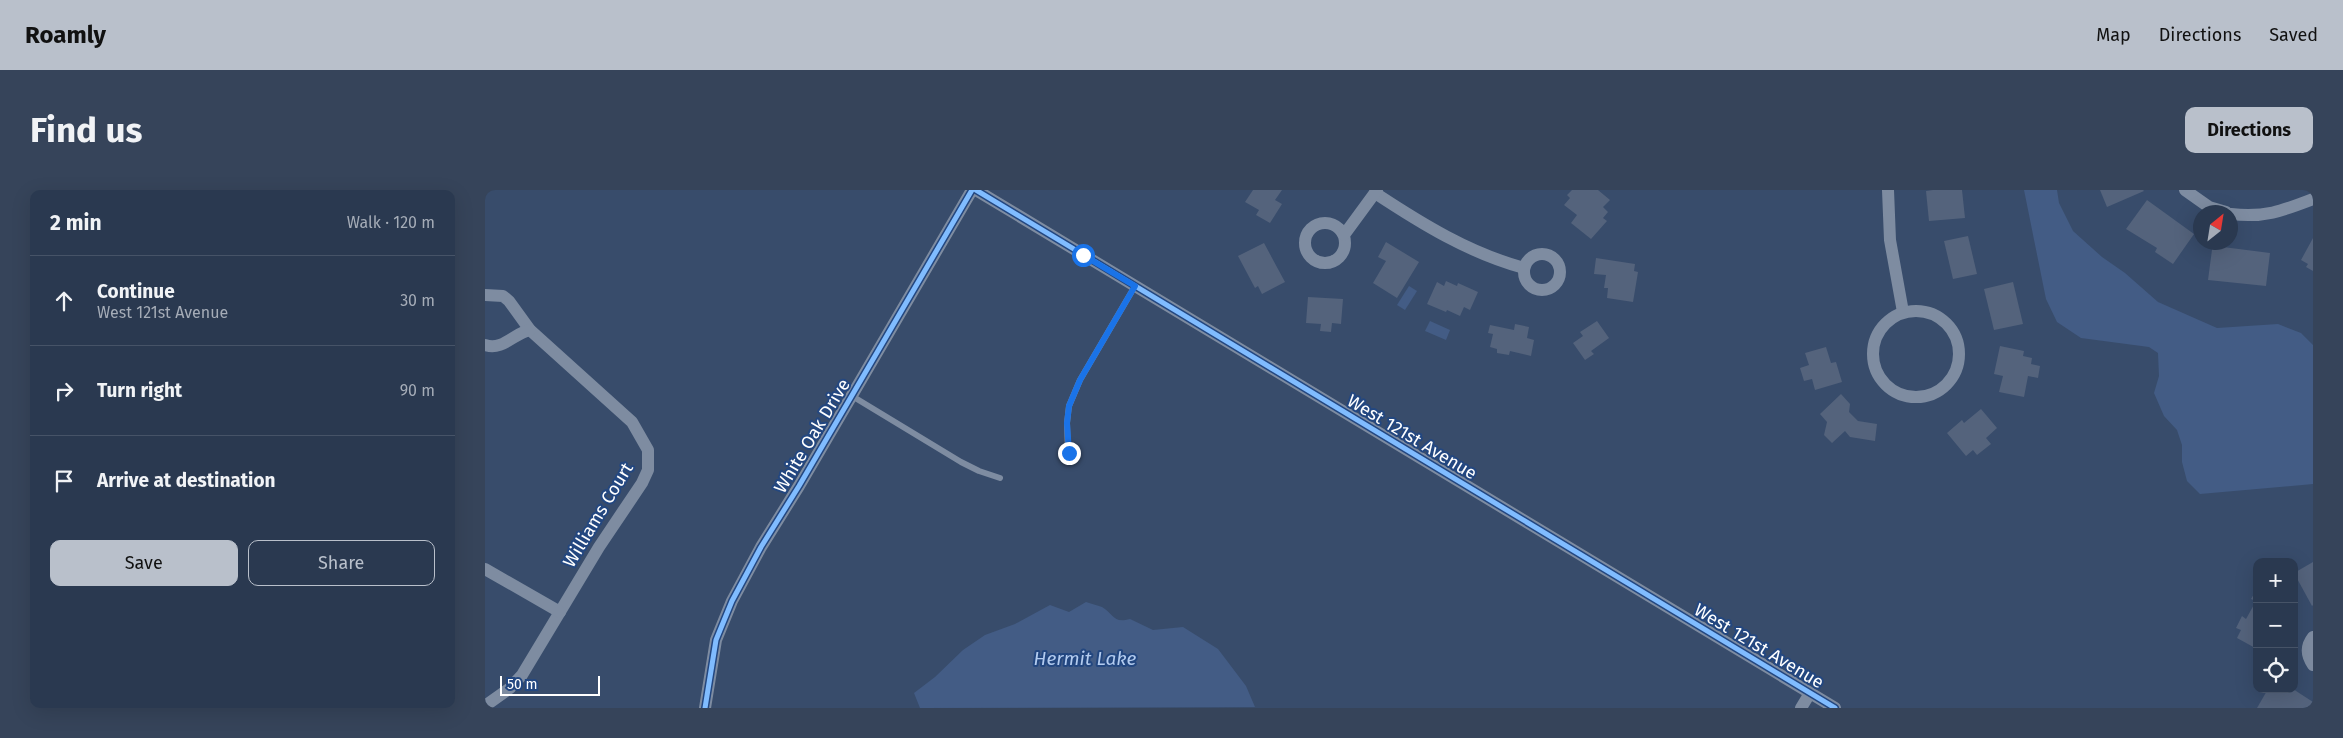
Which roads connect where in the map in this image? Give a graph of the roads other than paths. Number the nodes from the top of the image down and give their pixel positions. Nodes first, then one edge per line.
1 (1888, 190) edge
2 (2185, 190) edge
3 (978, 191) edge
4 (1376, 192) edge
5 (2313, 199) edge
6 (2206, 205) edge
7 (2238, 215) edge
8 (1344, 235) dead end
9 (1524, 268) dead end
10 (1135, 286) junction
11 (485, 295) edge
12 (1903, 312) junction
13 (530, 330) junction
14 (485, 344) edge
15 (852, 396) junction
16 (1069, 453) dead end
17 (1000, 478) dead end
18 (485, 569) edge
19 (560, 612) junction
20 (2313, 637) edge
21 (2313, 664) edge
22 (1810, 693) junction
23 (485, 706) edge
24 (705, 708) edge
25 (1801, 708) edge
26 (1835, 708) edge

1 - 12 street
2 - 6 street
3 - 10 street, West 121st Avenue
3 - 15 street, White Oak Drive
4 - 8 street
4 - 9 street
5 - 7 street
10 - 16 lane
10 - 22 street, West 121st Avenue
11 - 13 street, Williams Court
12 - 12 street
13 - 14 street
13 - 19 street, Williams Court
15 - 17 lane
15 - 24 street, White Oak Drive
18 - 19 street
19 - 23 street, Williams Court
20 - 21 street
22 - 25 street
22 - 26 street, West 121st Avenue

